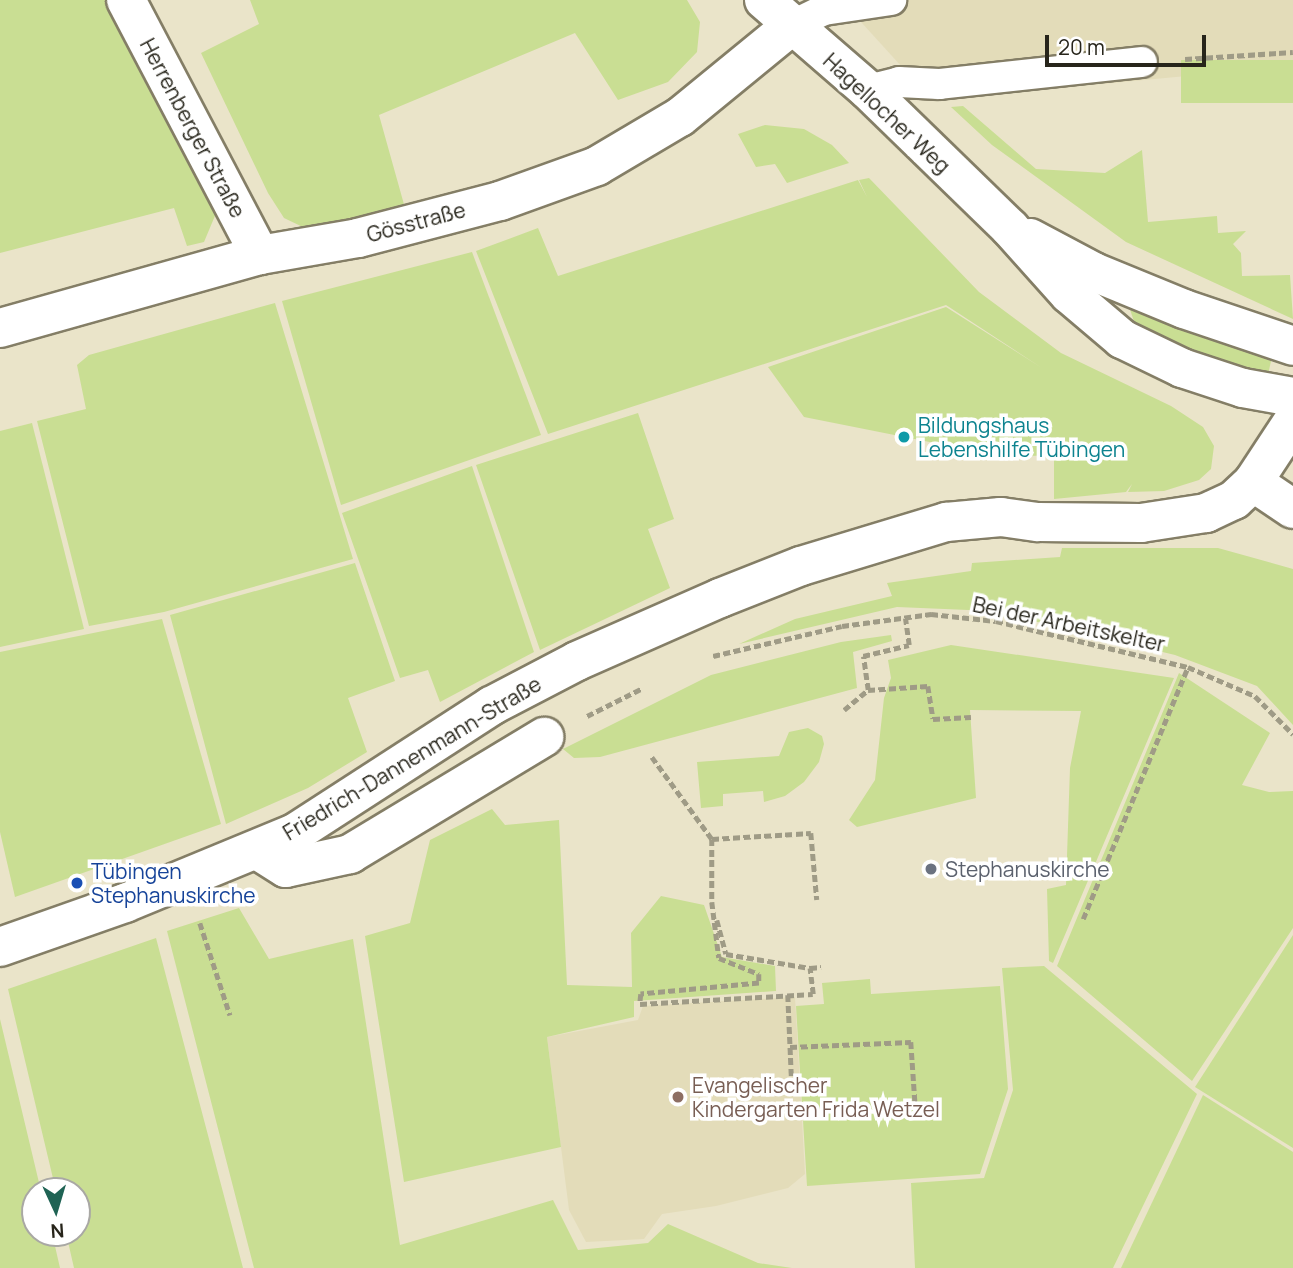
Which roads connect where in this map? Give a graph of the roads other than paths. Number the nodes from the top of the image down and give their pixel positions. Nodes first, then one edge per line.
1 (126, 0) edge
2 (764, 0) edge
3 (891, 0) edge
4 (791, 26) junction
5 (1143, 62) road end
6 (868, 90) junction
7 (1009, 227) junction
8 (260, 255) junction
9 (0, 328) edge
10 (1293, 346) edge
11 (1293, 397) edge
12 (1293, 421) edge
13 (1253, 482) junction
14 (1293, 509) edge
15 (544, 737) road end
16 (257, 850) junction
17 (0, 947) edge

1 - 8 street, Herrenberger Straße
2 - 4 street, Hagellocher Weg
3 - 4 lane
4 - 6 street, Hagellocher Weg
4 - 8 street, Gösstraße
5 - 6 lane
6 - 7 street, Hagellocher Weg
7 - 10 street, Hagellocher Weg
7 - 11 street, Hagellocher Weg
8 - 9 street, Gösstraße
12 - 13 street, Friedrich-Dannenmann-Straße
13 - 14 street
13 - 16 street, Friedrich-Dannenmann-Straße
15 - 16 street, Friedrich-Dannenmann-Straße
16 - 17 street, Friedrich-Dannenmann-Straße

